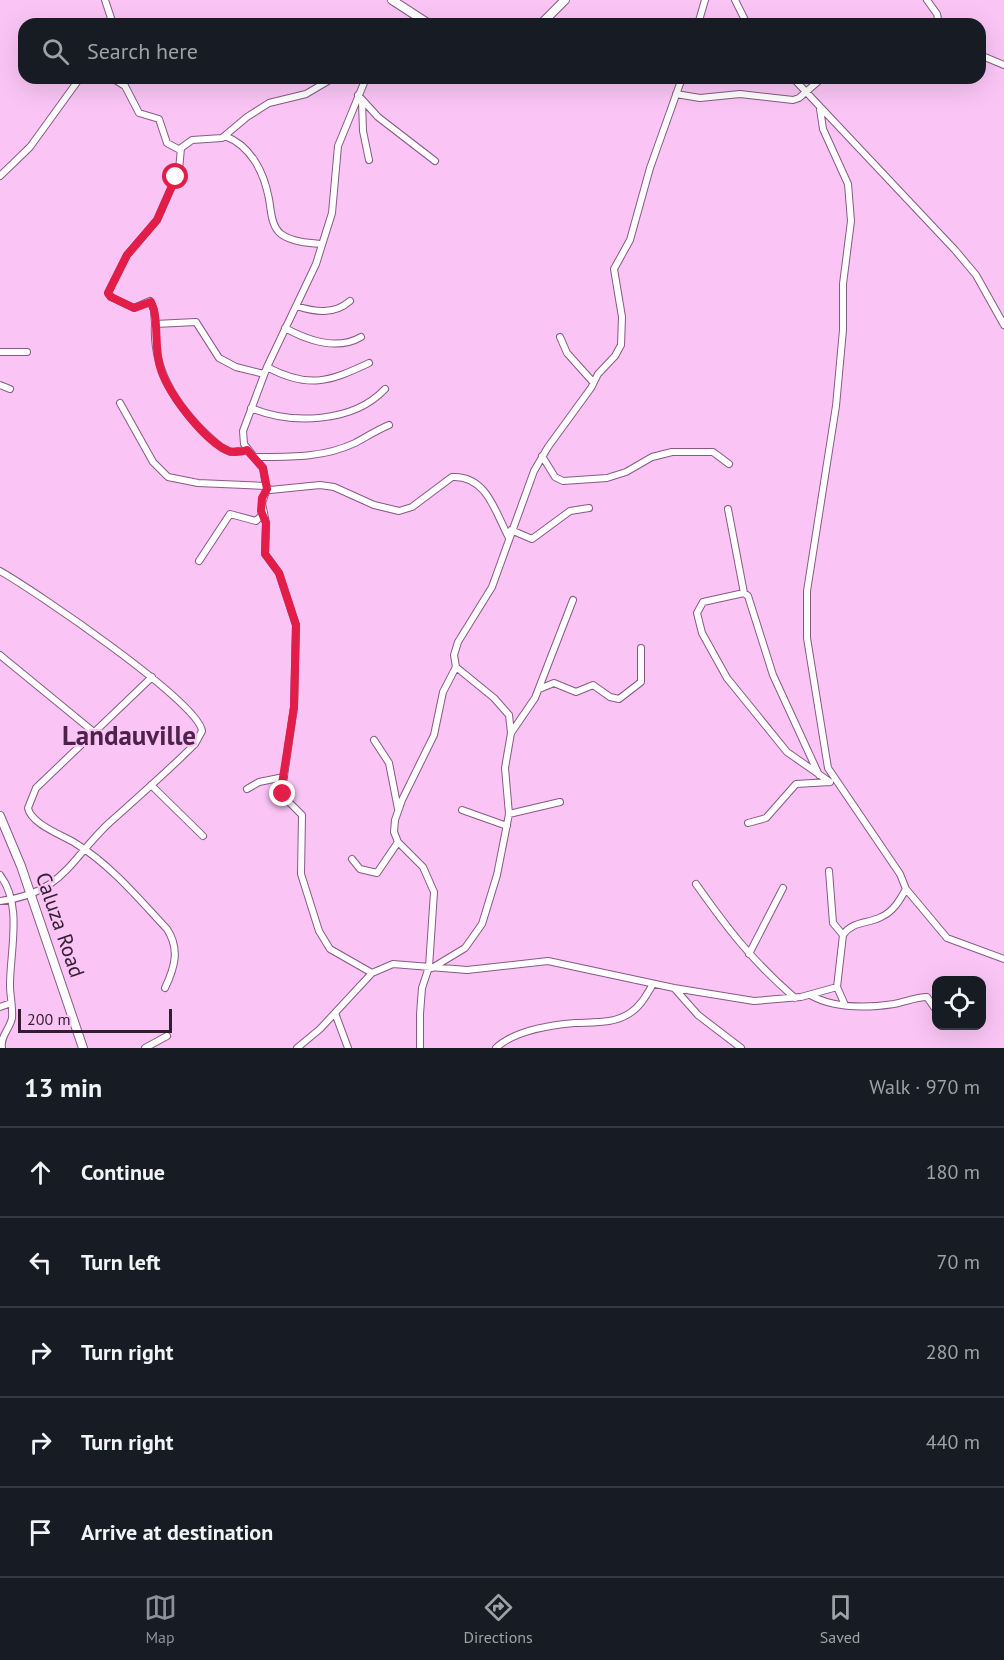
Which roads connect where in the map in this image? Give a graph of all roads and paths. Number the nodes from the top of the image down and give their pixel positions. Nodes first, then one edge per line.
1 (105, 0) edge
2 (392, 0) edge
3 (565, 0) edge
4 (705, 0) edge
5 (735, 0) edge
6 (927, 0) edge
7 (111, 18) edge
8 (420, 18) edge
9 (547, 18) edge
10 (700, 18) edge
11 (744, 18) edge
12 (938, 18) edge
13 (986, 58) edge
14 (1004, 65) edge
15 (76, 84) edge
16 (122, 84) edge
17 (323, 84) edge
18 (364, 84) edge
19 (680, 84) edge
20 (799, 84) edge
21 (815, 84) edge
22 (806, 92) junction
23 (676, 94) junction
24 (360, 98) junction
25 (820, 110) junction
26 (225, 136) junction
27 (180, 150) junction
28 (369, 160) dead end
29 (435, 161) dead end
30 (0, 177) edge
31 (322, 244) junction
32 (350, 301) dead end
33 (296, 306) junction
34 (155, 324) junction
35 (1004, 325) edge
36 (285, 328) junction
37 (361, 337) dead end
38 (560, 337) dead end
39 (0, 352) edge
40 (27, 352) dead end
41 (369, 363) dead end
42 (267, 367) junction
43 (264, 374) junction
44 (593, 382) junction
45 (0, 385) edge
46 (10, 389) dead end
47 (385, 389) dead end
48 (120, 403) dead end
49 (251, 408) junction
50 (388, 425) dead end
51 (247, 450) junction
52 (542, 456) junction
53 (255, 457) junction
54 (729, 464) dead end
55 (266, 487) junction
56 (589, 508) dead end
57 (728, 509) dead end
58 (263, 514) junction
59 (509, 533) junction
60 (199, 561) dead end
61 (0, 571) edge
62 (744, 593) junction
63 (573, 600) dead end
64 (641, 648) dead end
65 (0, 655) edge
66 (456, 667) junction
67 (152, 677) junction
68 (539, 689) junction
69 (95, 733) junction
70 (511, 733) junction
71 (374, 740) dead end
72 (819, 774) junction
73 (284, 777) junction
74 (834, 782) junction
75 (151, 785) junction
76 (247, 789) dead end
77 (560, 802) dead end
78 (398, 810) junction
79 (462, 810) dead end
80 (508, 814) junction
81 (0, 816) edge
82 (748, 823) dead end
83 (507, 826) junction
84 (203, 836) dead end
85 (398, 842) junction
86 (85, 849) junction
87 (352, 859) dead end
88 (829, 871) dead end
89 (0, 875) edge
90 (696, 884) dead end
91 (783, 888) dead end
92 (906, 889) junction
93 (30, 896) junction
94 (12, 899) junction
95 (0, 901) edge
96 (843, 935) junction
97 (749, 954) junction
98 (1004, 959) edge
99 (430, 968) junction
100 (372, 973) junction
101 (653, 984) junction
102 (165, 987) dead end
103 (837, 987) junction
104 (674, 988) junction
105 (810, 995) junction
106 (795, 998) junction
107 (11, 1003) junction
108 (932, 1004) edge
109 (844, 1005) junction
110 (0, 1007) edge
111 (334, 1013) junction
112 (167, 1036) dead end
113 (736, 1046) edge
114 (2, 1048) edge
115 (83, 1048) edge
116 (144, 1048) edge
117 (297, 1048) edge
118 (348, 1048) edge
119 (420, 1048) edge
120 (495, 1048) edge

1 - 7 street
2 - 8 street
3 - 9 street
4 - 10 street
5 - 11 street
6 - 12 street
13 - 14 street
15 - 30 street
16 - 27 street
17 - 26 street
18 - 24 street
19 - 23 street
20 - 22 street
21 - 22 street
22 - 23 street
22 - 25 street
23 - 44 street
24 - 28 street
24 - 29 street
24 - 31 street
25 - 35 street
25 - 74 street
26 - 27 street
26 - 31 street
27 - 34 street
31 - 33 street
32 - 33 street
33 - 36 street
34 - 43 street
34 - 51 street
36 - 37 street
36 - 42 street
38 - 44 street
39 - 40 street
41 - 42 street
42 - 43 street
43 - 49 street
44 - 52 street
45 - 46 street
47 - 49 street
48 - 55 street
49 - 51 street
50 - 53 street
51 - 53 street
52 - 54 street
52 - 59 street
53 - 55 street
55 - 58 street
55 - 59 street
56 - 59 street
57 - 62 street
58 - 60 street
58 - 73 street
59 - 66 street
61 - 67 street
62 - 72 street
62 - 72 street
63 - 68 street
64 - 68 street
65 - 69 street
66 - 70 street
66 - 78 street
67 - 69 street
67 - 75 street
68 - 70 street
69 - 86 street
70 - 80 street
71 - 78 street
72 - 74 street
73 - 76 street
73 - 100 street
74 - 82 street
74 - 92 street
75 - 84 street
75 - 86 street
77 - 80 street
78 - 85 street
79 - 83 street
80 - 83 street
81 - 93 street, Caluza Road
83 - 99 street
85 - 87 street
85 - 99 street
86 - 93 street
86 - 102 street
88 - 96 street
89 - 94 street
90 - 97 street
91 - 97 street
92 - 96 street
92 - 98 street
93 - 94 street
93 - 115 street, Caluza Road
94 - 95 street
94 - 107 street
96 - 103 street
97 - 106 street
99 - 100 street
99 - 101 street
99 - 119 street
100 - 111 street
101 - 104 street
101 - 120 street
103 - 105 street
103 - 109 street
104 - 106 street
104 - 113 street
105 - 106 street
105 - 109 street
107 - 110 street
107 - 114 street
108 - 109 street
111 - 117 street
111 - 118 street
112 - 116 street

